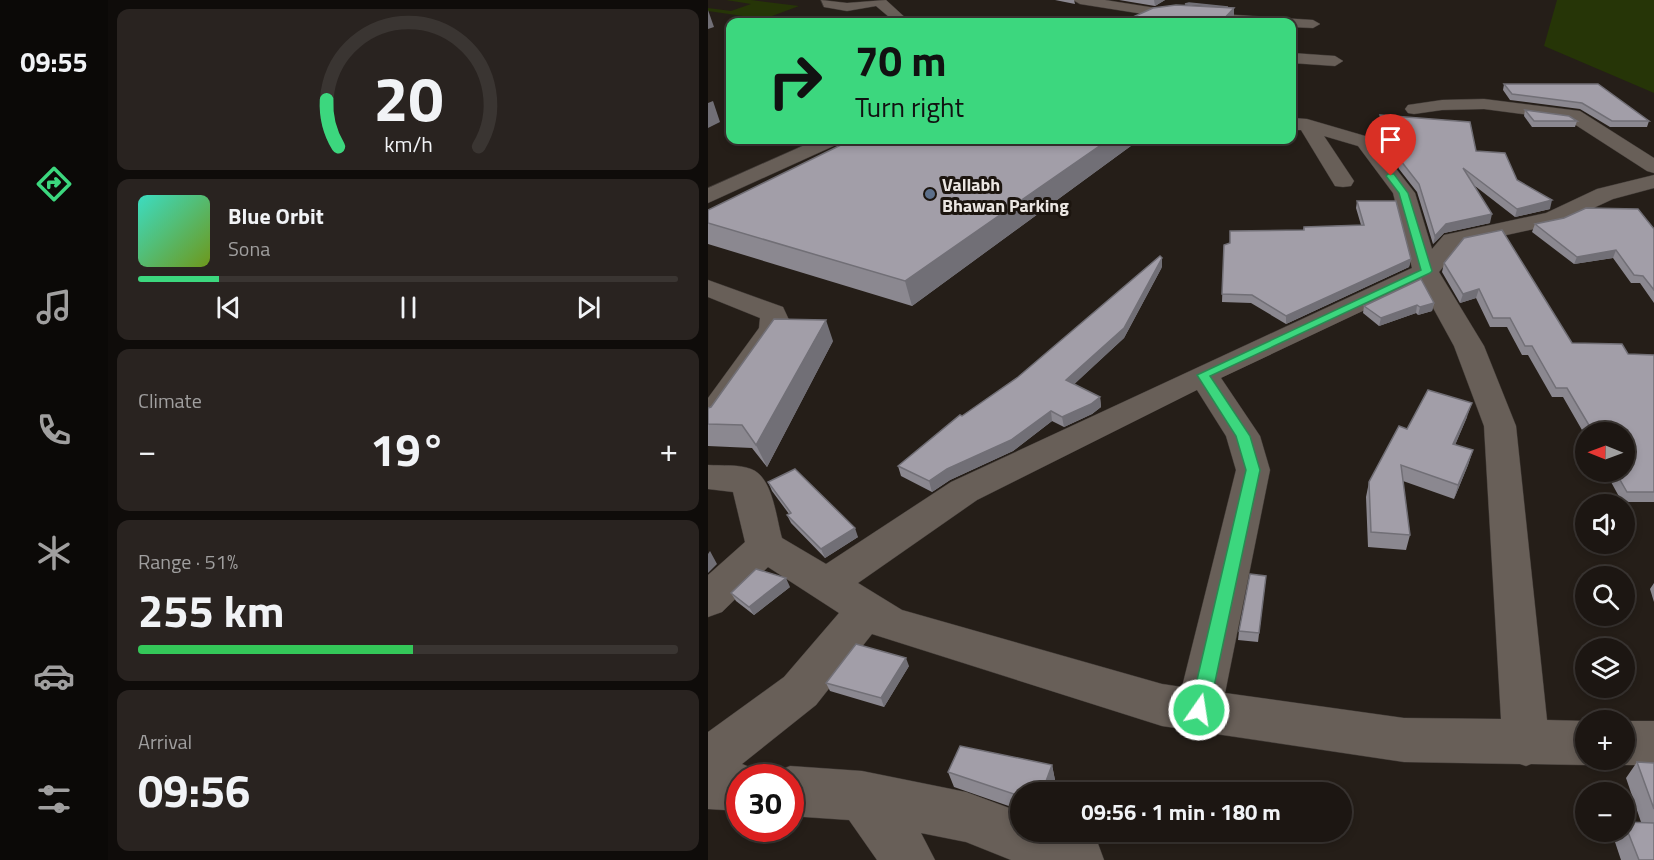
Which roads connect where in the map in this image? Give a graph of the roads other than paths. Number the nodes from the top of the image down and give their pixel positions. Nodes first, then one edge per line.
1 (823, 0) edge
2 (879, 0) edge
3 (1080, 0) edge
4 (853, 6) junction
5 (1174, 15) junction
6 (874, 18) edge
7 (899, 18) edge
8 (1164, 18) edge
9 (1208, 18) edge
10 (1296, 23) edge
11 (1313, 24) dead end
12 (1296, 58) edge
13 (1335, 61) dead end
14 (1414, 109) dead end
15 (1299, 124) edge
16 (791, 144) edge
17 (822, 144) edge
18 (1654, 167) edge
19 (708, 181) edge
20 (1343, 181) dead end
21 (1654, 181) edge
22 (708, 196) edge
23 (1426, 271) junction
24 (708, 288) edge
25 (1203, 375) junction
26 (708, 421) edge
27 (708, 477) edge
28 (765, 546) junction
29 (827, 584) junction
30 (708, 600) edge
31 (867, 610) junction
32 (1199, 710) junction
33 (1575, 743) edge
34 (1635, 743) edge
35 (1654, 743) edge
36 (1526, 744) junction
37 (708, 761) edge
38 (708, 784) edge
39 (726, 786) edge
40 (804, 792) edge
41 (862, 796) junction
42 (909, 860) edge
43 (1078, 860) edge

1 - 4 street
2 - 4 street
2 - 7 street
3 - 5 street
4 - 6 street
5 - 8 street
5 - 9 street
10 - 11 street
12 - 13 street
14 - 18 street
15 - 20 street
15 - 23 street
16 - 19 street
17 - 22 street
21 - 23 street
23 - 25 street
23 - 36 street
24 - 26 street
25 - 29 street
25 - 32 street
27 - 28 street
28 - 29 street
28 - 30 street
29 - 31 street
31 - 32 street
31 - 37 street
32 - 36 street
33 - 36 street
34 - 35 street
38 - 39 street
40 - 41 street
41 - 42 street
41 - 43 street

